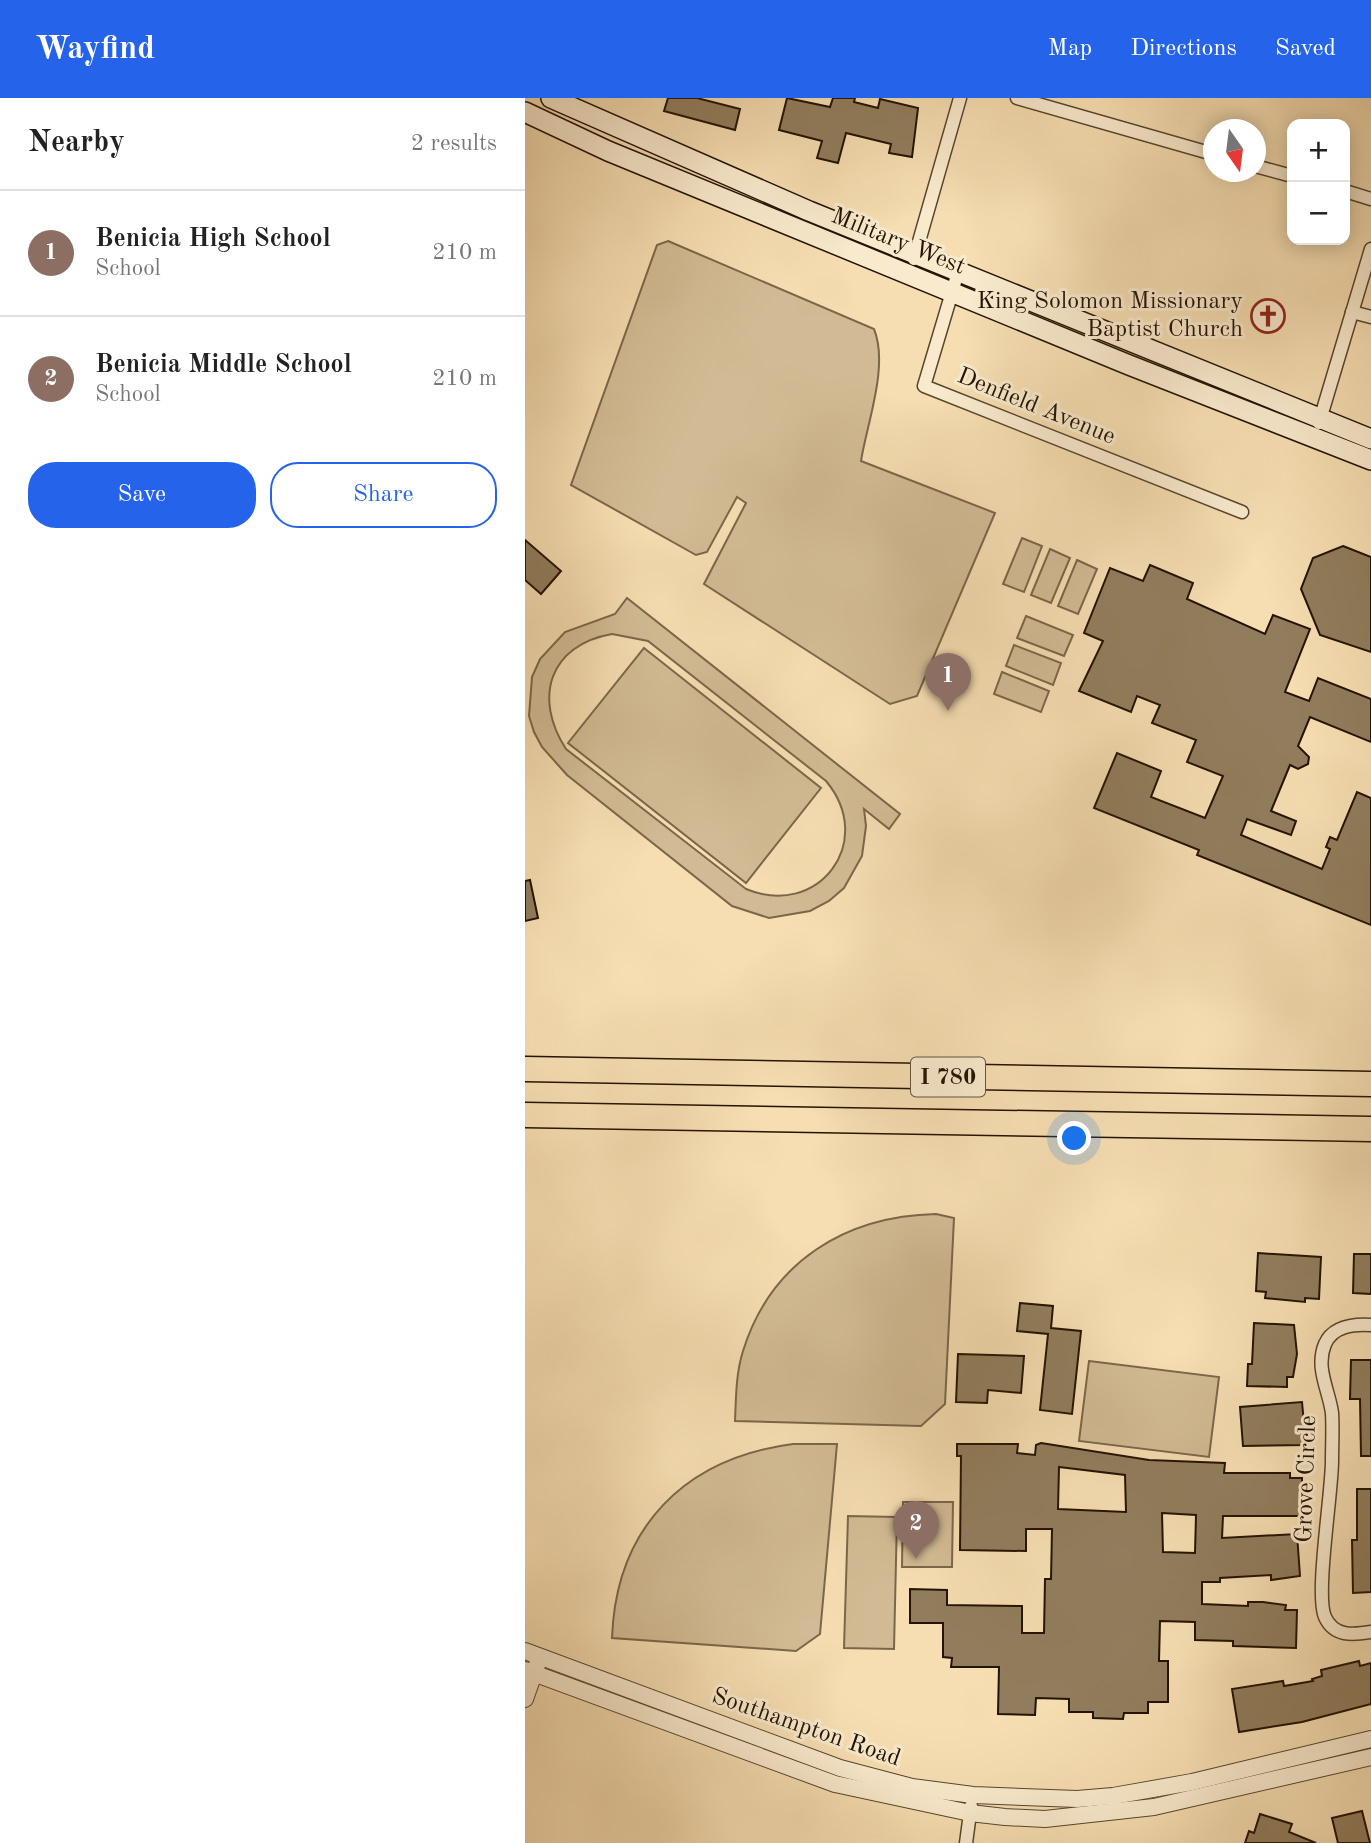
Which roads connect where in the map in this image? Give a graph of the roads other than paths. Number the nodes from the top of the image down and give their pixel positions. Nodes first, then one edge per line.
1 (551, 98) edge
2 (960, 98) edge
3 (1017, 98) edge
4 (525, 111) edge
5 (1203, 151) edge
6 (1266, 169) edge
7 (1287, 175) edge
8 (1350, 193) edge
9 (1371, 199) edge
10 (1371, 249) edge
11 (913, 264) junction
12 (955, 281) junction
13 (1352, 312) junction
14 (1371, 317) edge
15 (1318, 427) junction
16 (1371, 439) edge
17 (1371, 460) edge
18 (1242, 512) dead end
19 (525, 1069) edge
20 (1371, 1084) edge
21 (525, 1115) edge
22 (1371, 1129) edge
23 (1371, 1325) edge
24 (1371, 1633) edge
25 (531, 1662) edge
26 (525, 1699) edge
27 (1371, 1740) edge
28 (1371, 1757) edge
29 (973, 1796) junction
30 (970, 1813) junction
31 (966, 1843) edge

1 - 11 main road, Military West
2 - 11 street
3 - 5 street
4 - 11 main road, Military West
6 - 7 street
8 - 9 street
10 - 13 street
11 - 12 main road, Military West
12 - 15 main road, Military West
12 - 18 street, Denfield Avenue
13 - 14 street
13 - 15 street
15 - 16 main road, Military West
15 - 17 main road, Military West
19 - 20 highway, I 780
21 - 22 highway, I 780
23 - 24 street, Grove Circle
25 - 26 street
25 - 29 street, Southampton Road
25 - 30 street, Southampton Road
27 - 29 street, Southampton Road
28 - 30 street, Southampton Road
29 - 30 street
30 - 31 street

